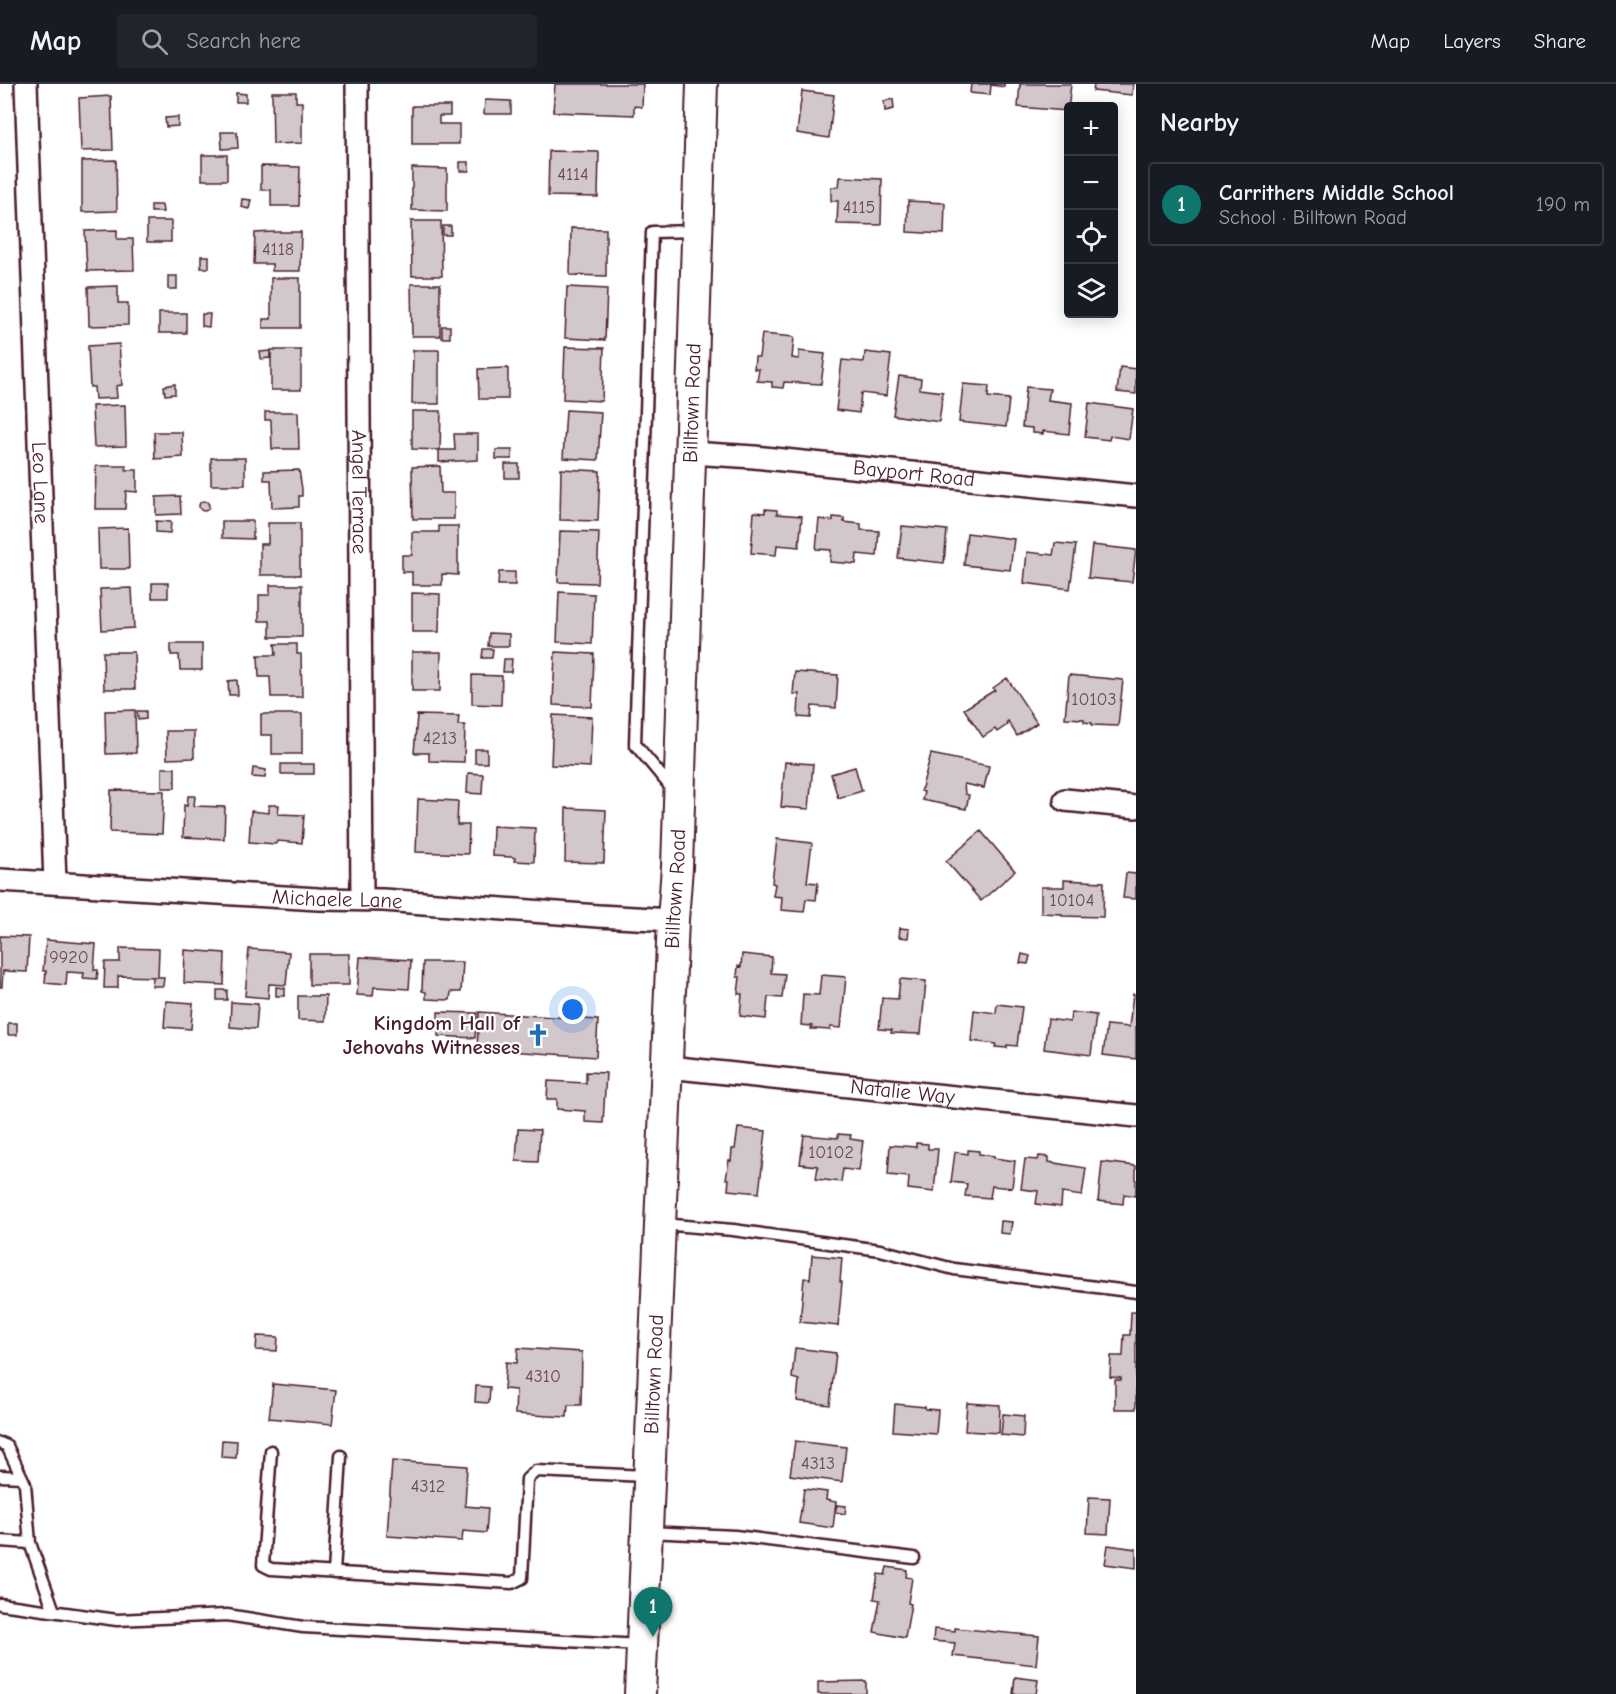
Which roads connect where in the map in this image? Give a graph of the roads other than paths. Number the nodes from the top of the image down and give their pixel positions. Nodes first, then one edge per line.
1 (26, 84) edge
2 (357, 84) edge
3 (702, 84) edge
4 (697, 231) junction
5 (691, 453) junction
6 (1136, 496) edge
7 (679, 797) junction
8 (1065, 800) dead end
9 (1136, 807) edge
10 (0, 880) edge
11 (55, 882) junction
12 (362, 899) junction
13 (673, 920) junction
14 (668, 1067) junction
15 (1136, 1116) edge
16 (661, 1224) junction
17 (1136, 1292) edge
18 (0, 1443) edge
19 (271, 1451) dead end
20 (341, 1456) dead end
21 (0, 1476) edge
22 (649, 1476) junction
23 (22, 1478) junction
24 (647, 1532) junction
25 (0, 1540) edge
26 (30, 1543) junction
27 (914, 1557) dead end
28 (334, 1573) junction
29 (0, 1604) edge
30 (54, 1611) junction
31 (642, 1645) junction
32 (640, 1694) edge

1 - 11 street, Leo Lane
2 - 12 street, Angel Terrace
3 - 4 main road, Billtown Road
4 - 5 main road, Billtown Road
4 - 7 lane
5 - 6 street, Bayport Road
5 - 7 main road, Billtown Road
7 - 13 main road, Billtown Road
8 - 9 street
10 - 11 street, Michaele Lane
11 - 12 street, Michaele Lane
12 - 13 street, Michaele Lane
13 - 14 main road, Billtown Road
14 - 15 street, Natalie Way
14 - 16 main road, Billtown Road
16 - 17 lane
16 - 22 main road, Billtown Road
18 - 23 lane
19 - 28 lane
20 - 28 lane
21 - 23 lane
22 - 24 main road, Billtown Road
22 - 28 lane
23 - 26 lane
24 - 27 lane
24 - 31 main road, Billtown Road
25 - 26 lane
26 - 30 lane
29 - 30 lane
30 - 31 lane
31 - 32 main road, Billtown Road

